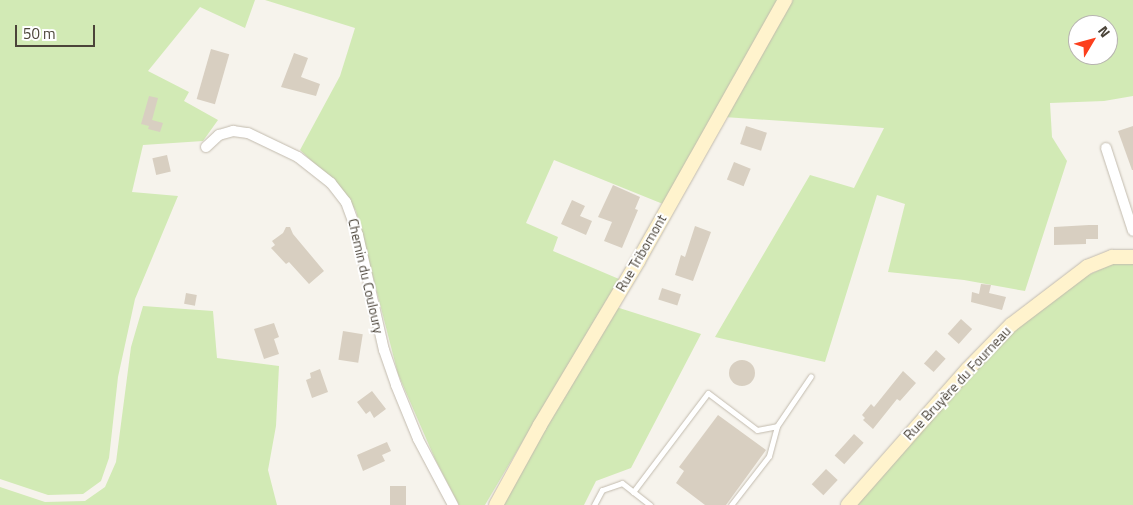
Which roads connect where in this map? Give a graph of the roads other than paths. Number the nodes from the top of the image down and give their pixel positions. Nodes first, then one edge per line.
1 (785, 0) edge
2 (206, 147) dead end
3 (1106, 148) dead end
4 (1133, 231) edge
5 (1133, 257) edge
6 (811, 376) dead end
7 (777, 426) junction
8 (633, 492) junction
9 (453, 505) edge
10 (496, 505) edge
11 (594, 505) edge
12 (650, 505) edge
13 (731, 505) edge
14 (848, 505) edge

1 - 10 street, Rue Tribomont
2 - 9 street, Chemin du Couloury
3 - 4 street
5 - 14 street, Rue Bruyère du Fourneau
6 - 7 lane
7 - 8 lane
7 - 13 lane
8 - 11 lane
8 - 12 lane

